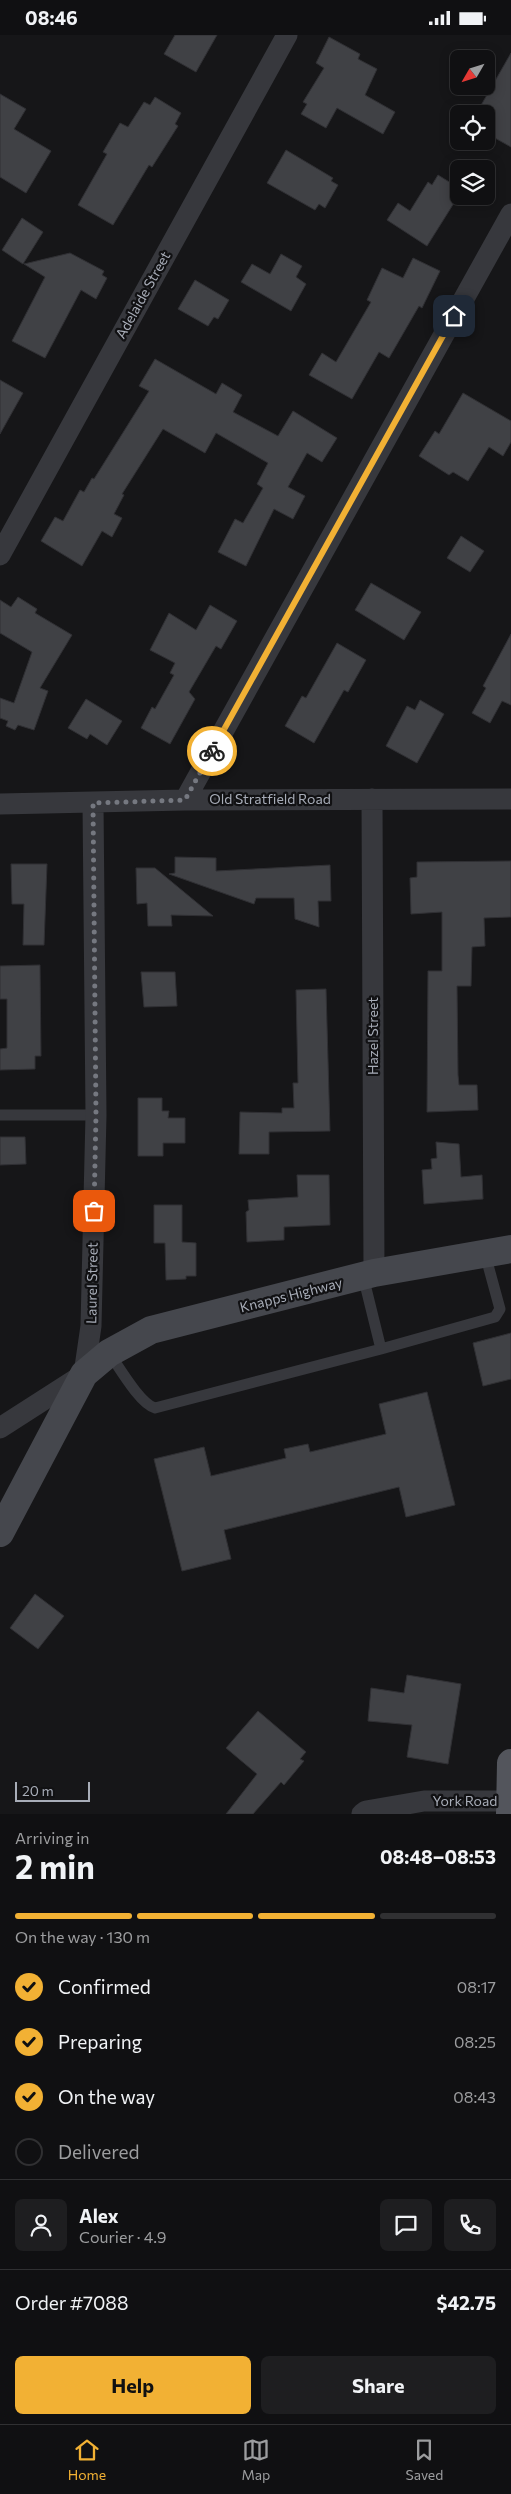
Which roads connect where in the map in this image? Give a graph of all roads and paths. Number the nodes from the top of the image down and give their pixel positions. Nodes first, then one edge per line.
1 (287, 35) edge
2 (511, 214) edge
3 (0, 555) edge
4 (372, 799) junction
5 (511, 799) edge
6 (185, 800) junction
7 (93, 803) junction
8 (0, 804) edge
9 (0, 1115) edge
10 (96, 1115) junction
11 (498, 1252) edge
12 (368, 1275) junction
13 (381, 1349) junction
14 (109, 1353) junction
15 (84, 1374) junction
16 (0, 1428) edge
17 (1, 1528) edge
18 (511, 1763) edge
19 (510, 1808) edge
20 (362, 1814) edge

1 - 3 street, Adelaide Street
2 - 6 street
4 - 5 street, Old Stratfield Road
4 - 6 street, Old Stratfield Road
4 - 12 street, Hazel Street
6 - 7 street, Old Stratfield Road
7 - 8 street, Old Stratfield Road
7 - 10 street, Laurel Street
9 - 10 lane
10 - 15 street, Laurel Street
11 - 12 street, Knapps Highway
11 - 13 lane
12 - 13 lane
12 - 14 street, Knapps Highway
13 - 14 lane
14 - 15 street, Knapps Highway
15 - 16 street, Knapps Highway
15 - 17 street, Knapps Highway
18 - 19 main road
19 - 20 street, York Road

